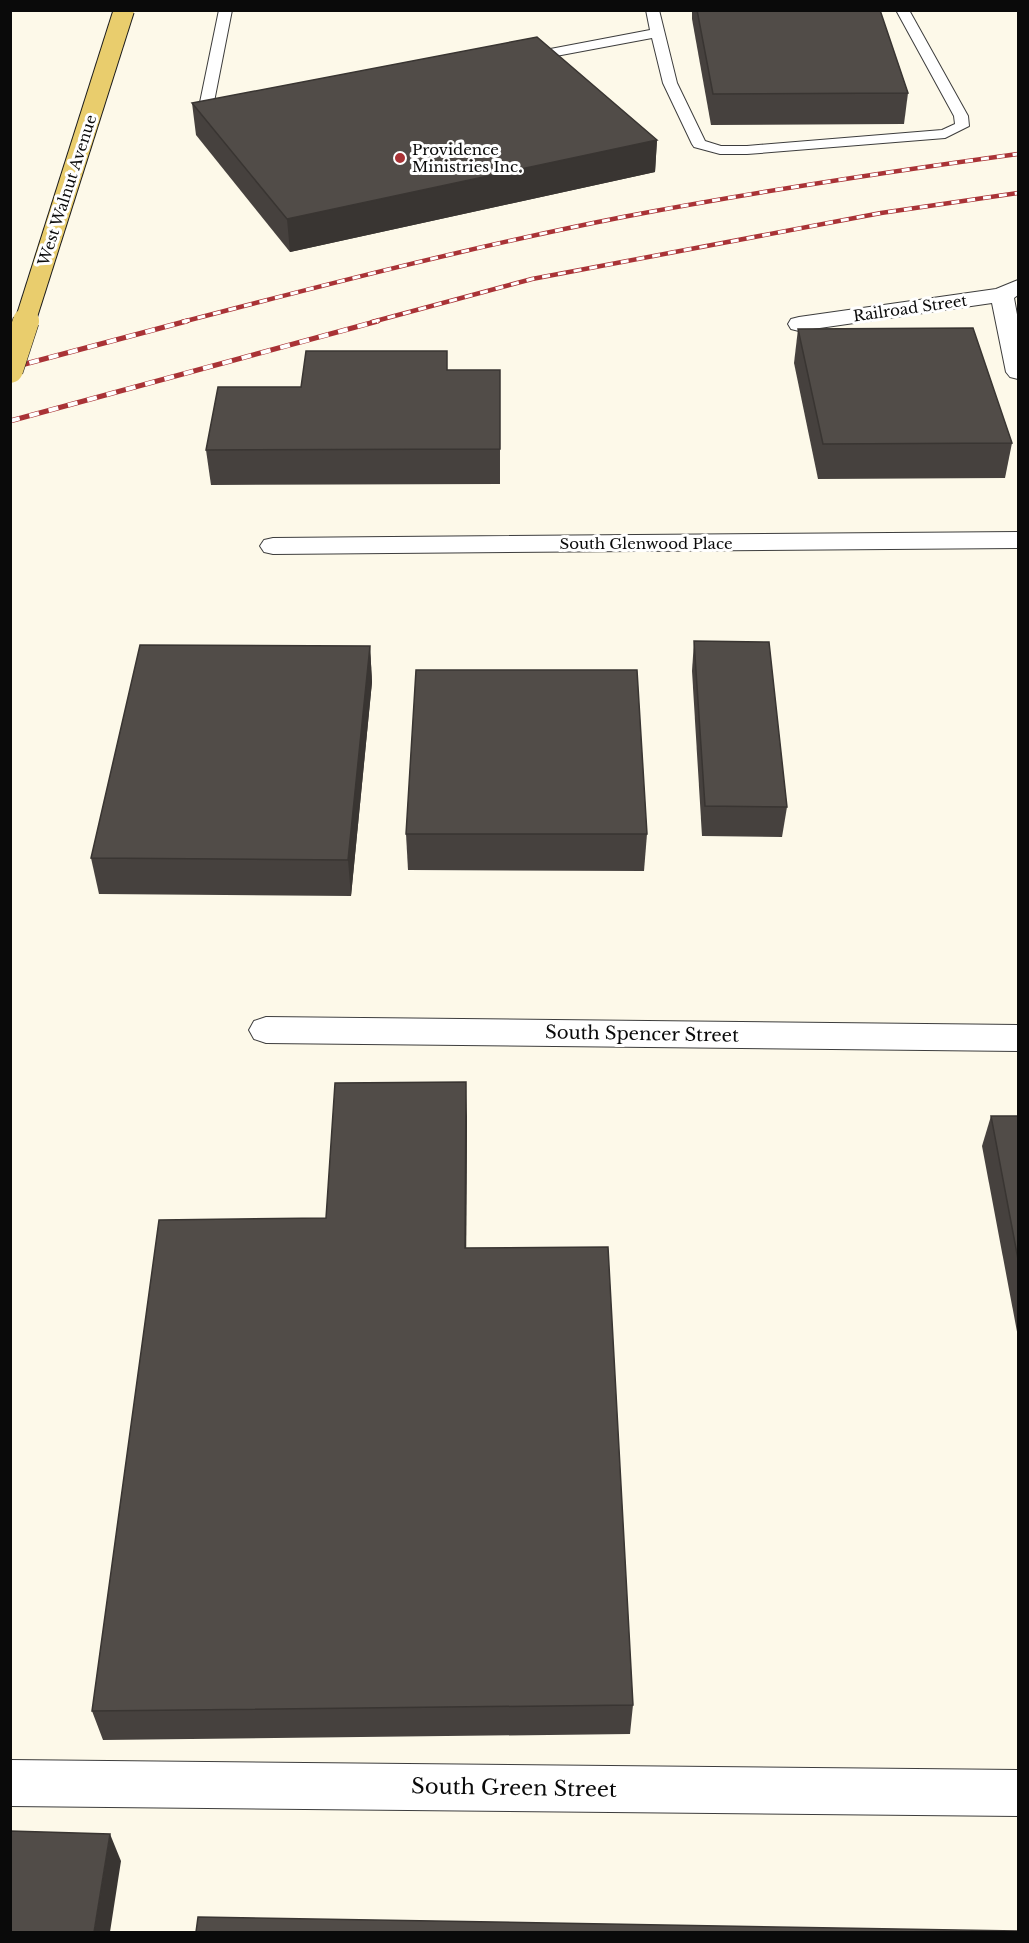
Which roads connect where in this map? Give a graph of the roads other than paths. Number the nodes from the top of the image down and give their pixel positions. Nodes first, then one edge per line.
1 (124, 10) edge
2 (226, 10) edge
3 (652, 10) edge
4 (902, 10) edge
5 (658, 33) junction
6 (508, 62) edge
7 (236, 112) edge
8 (1010, 291) edge
9 (799, 324) dead end
10 (10, 370) edge
11 (1018, 372) edge
12 (1018, 540) edge
13 (273, 546) dead end
14 (266, 1030) dead end
15 (1018, 1038) edge
16 (10, 1783) edge
17 (1018, 1792) edge

1 - 10 main road, West Walnut Avenue, bridge
2 - 7 lane
3 - 5 lane
4 - 5 lane
5 - 6 lane
8 - 9 street, Railroad Street
8 - 11 street
12 - 13 street, South Glenwood Place
14 - 15 street, South Spencer Street
16 - 17 street, South Green Street

